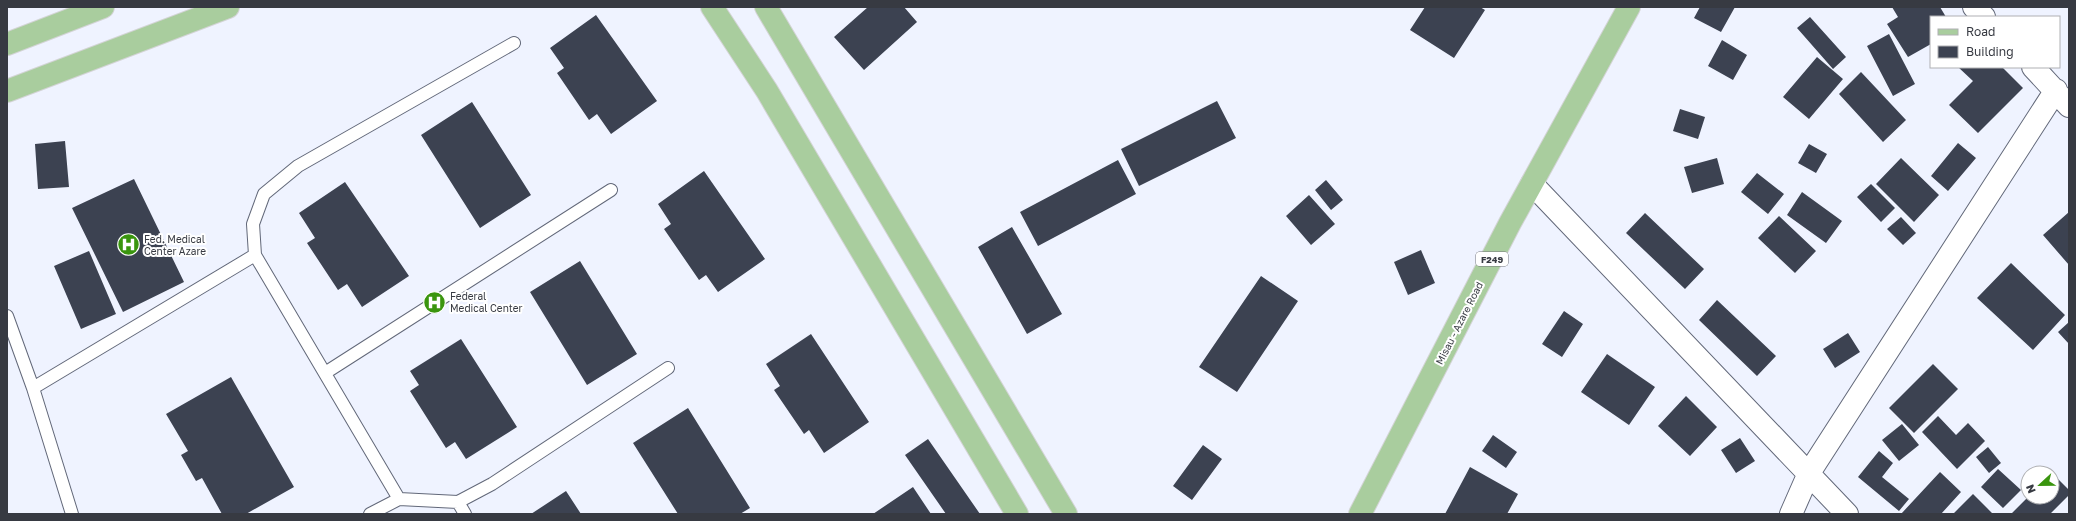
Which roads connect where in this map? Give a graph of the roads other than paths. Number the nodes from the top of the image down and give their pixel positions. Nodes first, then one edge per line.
1 (103, 7) edge
2 (228, 7) edge
3 (712, 7) edge
4 (766, 7) edge
5 (1629, 7) edge
6 (1974, 7) edge
7 (1983, 16) edge
8 (514, 43) dead end
9 (7, 44) edge
10 (2034, 68) edge
11 (7, 91) edge
12 (2063, 98) edge
13 (1532, 184) junction
14 (611, 190) dead end
15 (255, 255) junction
16 (7, 316) edge
17 (668, 368) dead end
18 (325, 373) junction
19 (33, 388) junction
20 (1809, 474) junction
21 (399, 499) junction
22 (458, 502) junction
23 (72, 514) edge
24 (370, 514) edge
25 (465, 514) edge
26 (1017, 514) edge
27 (1066, 514) edge
28 (1360, 514) edge
29 (1791, 514) edge
30 (1847, 514) edge

1 - 9 main road
2 - 11 main road
3 - 26 main road
4 - 27 main road
5 - 13 main road, Misau - Azare Road / F249
6 - 7 street
8 - 15 lane
10 - 12 street
12 - 20 street
13 - 20 street
13 - 28 main road, Misau - Azare Road / F249
14 - 18 lane
15 - 18 lane
15 - 19 lane
16 - 19 lane
17 - 22 lane
18 - 21 lane
19 - 23 lane
20 - 29 street
20 - 30 street
21 - 22 lane
21 - 24 lane
22 - 25 lane

